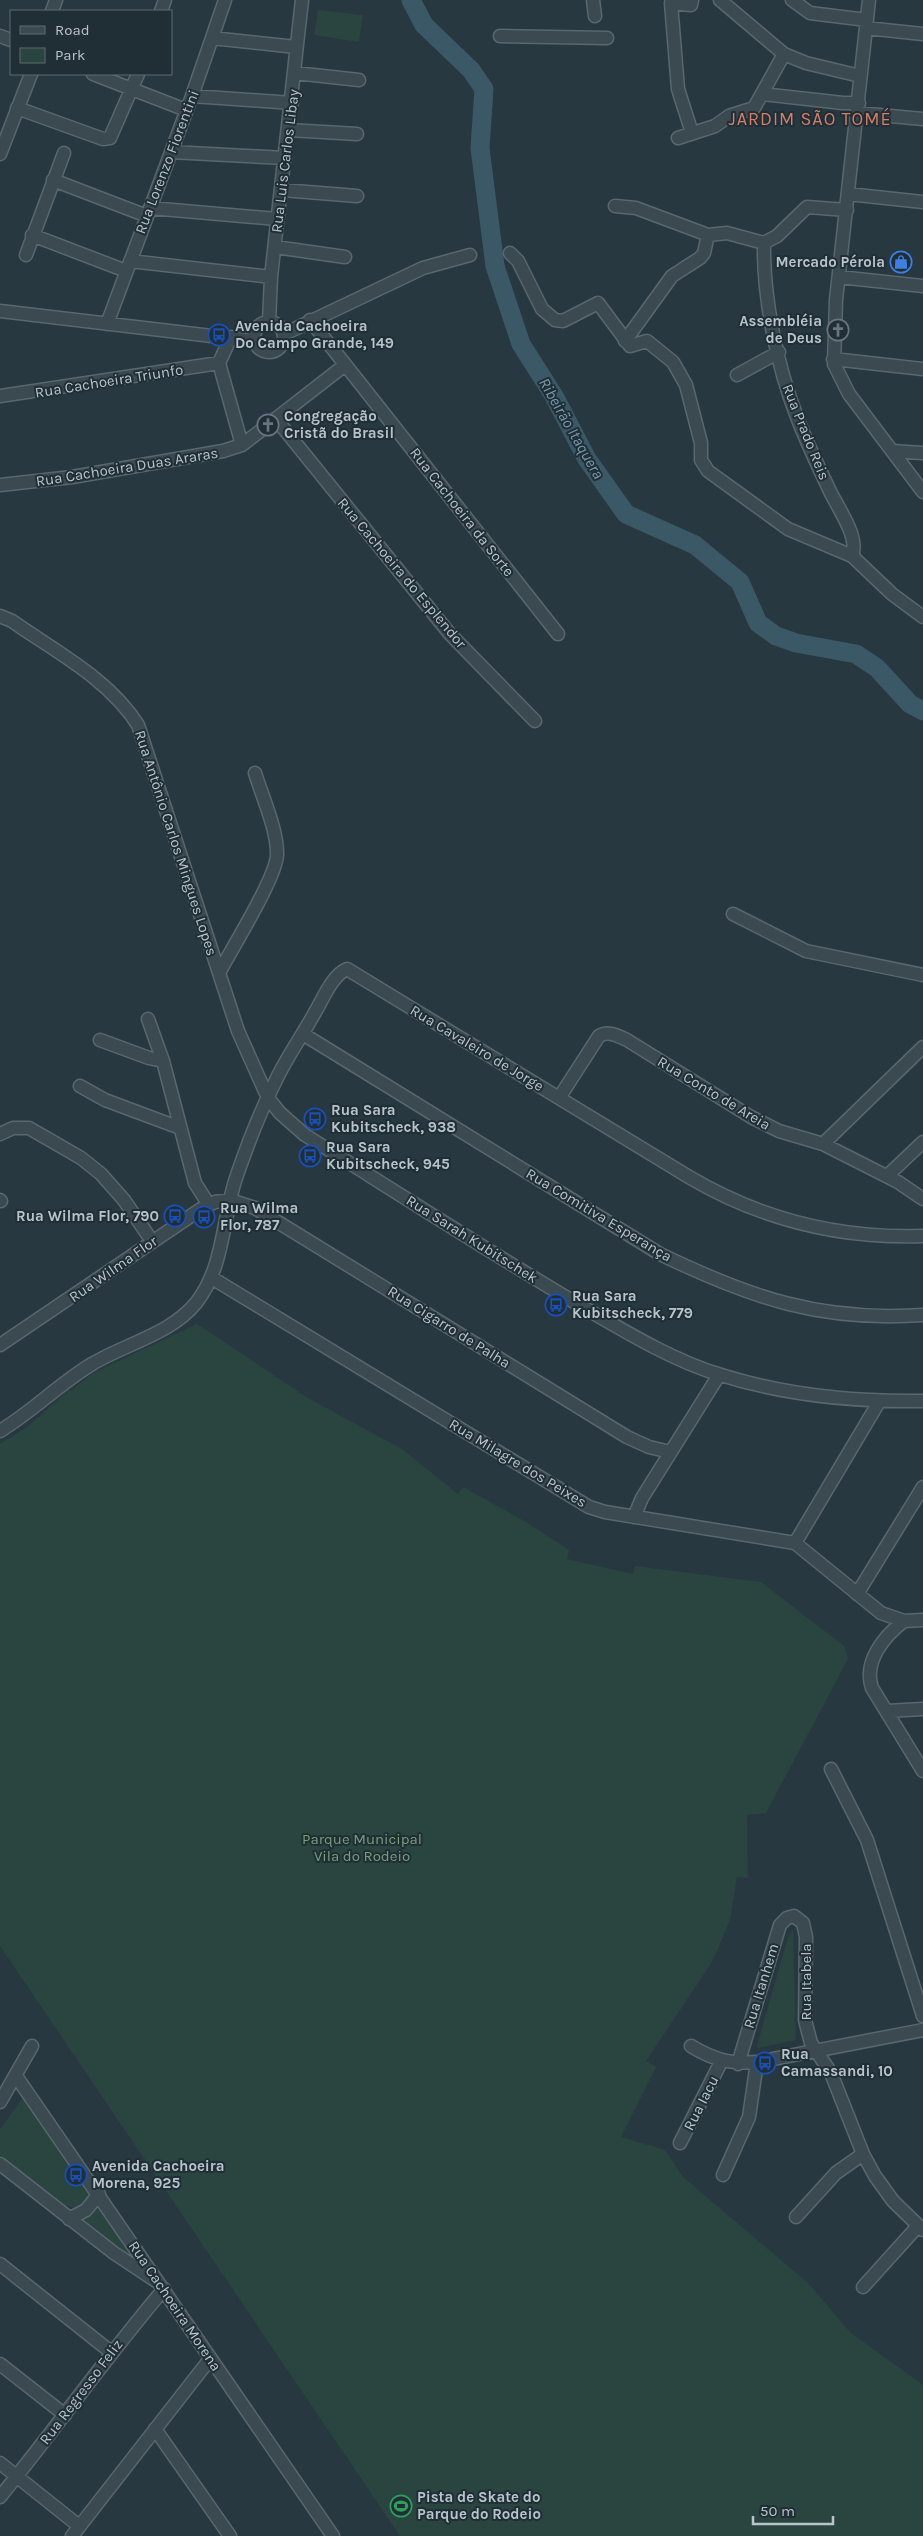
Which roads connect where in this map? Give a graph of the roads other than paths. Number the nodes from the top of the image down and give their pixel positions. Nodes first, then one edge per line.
1 (225, 0) edge
2 (302, 0) edge
3 (593, 0) edge
4 (692, 0) edge
5 (720, 0) edge
6 (792, 0) edge
7 (869, 0) edge
8 (595, 16) dead end
9 (867, 24) junction
10 (923, 34) edge
11 (500, 36) dead end
12 (212, 38) junction
13 (607, 38) dead end
14 (296, 47) junction
15 (784, 54) junction
16 (295, 73) junction
17 (31, 75) edge
18 (96, 75) edge
19 (138, 75) edge
20 (860, 76) junction
21 (359, 80) dead end
22 (132, 89) junction
23 (762, 94) junction
24 (192, 96) junction
25 (292, 103) junction
26 (17, 108) junction
27 (858, 108) junction
28 (186, 110) junction
29 (923, 119) edge
30 (5, 126) edge
31 (288, 130) junction
32 (692, 133) junction
33 (357, 134) dead end
34 (678, 138) dead end
35 (171, 152) junction
36 (64, 153) dead end
37 (0, 154) edge
38 (285, 158) junction
39 (53, 180) junction
40 (282, 190) junction
41 (848, 194) junction
42 (357, 196) dead end
43 (923, 202) edge
44 (615, 206) dead end
45 (847, 210) junction
46 (149, 212) junction
47 (277, 219) junction
48 (32, 235) junction
49 (708, 235) junction
50 (764, 243) junction
51 (275, 247) junction
52 (510, 253) dead end
53 (26, 255) dead end
54 (470, 255) dead end
55 (345, 257) dead end
56 (128, 266) junction
57 (271, 277) junction
58 (839, 277) junction
59 (923, 286) edge
60 (0, 311) edge
61 (310, 320) junction
62 (269, 322) junction
63 (108, 324) junction
64 (284, 334) junction
65 (231, 337) junction
66 (254, 340) junction
67 (625, 342) junction
68 (779, 352) junction
69 (833, 359) junction
70 (219, 363) junction
71 (345, 365) junction
72 (923, 369) edge
73 (738, 374) dead end
74 (0, 396) edge
75 (276, 418) junction
76 (242, 445) junction
77 (892, 451) junction
78 (923, 453) edge
79 (0, 485) edge
80 (923, 492) edge
81 (852, 556) junction
82 (0, 616) edge
83 (923, 618) edge
84 (558, 634) dead end
85 (535, 721) dead end
86 (255, 773) dead end
87 (733, 914) dead end
88 (219, 973) junction
89 (923, 975) edge
90 (148, 1019) dead end
91 (302, 1034) junction
92 (100, 1040) dead end
93 (923, 1047) edge
94 (162, 1060) junction
95 (80, 1086) dead end
96 (268, 1098) junction
97 (559, 1098) junction
98 (180, 1128) junction
99 (0, 1134) edge
100 (923, 1142) edge
101 (823, 1144) junction
102 (887, 1176) junction
103 (923, 1199) edge
104 (230, 1200) junction
105 (209, 1205) junction
106 (923, 1236) edge
107 (152, 1241) junction
108 (212, 1278) junction
109 (923, 1315) edge
110 (0, 1346) edge
111 (719, 1375) junction
112 (923, 1401) edge
113 (879, 1402) junction
114 (0, 1431) edge
115 (670, 1452) junction
116 (923, 1487) edge
117 (634, 1517) junction
118 (795, 1543) junction
119 (857, 1594) junction
120 (923, 1620) edge
121 (904, 1621) junction
122 (923, 1709) edge
123 (887, 1711) junction
124 (831, 1769) dead end
125 (923, 1771) edge
126 (794, 1916) joint
127 (923, 2016) edge
128 (923, 2030) edge
129 (32, 2046) dead end
130 (691, 2046) dead end
131 (816, 2051) junction
132 (722, 2062) junction
133 (757, 2062) junction
134 (738, 2064) junction
135 (16, 2076) junction
136 (0, 2102) edge
137 (680, 2143) dead end
138 (863, 2154) junction
139 (0, 2164) edge
140 (723, 2175) dead end
141 (99, 2194) junction
142 (796, 2217) dead end
143 (69, 2219) junction
144 (921, 2228) edge
145 (0, 2264) edge
146 (163, 2287) junction
147 (864, 2287) dead end
148 (111, 2352) junction
149 (210, 2359) junction
150 (0, 2364) edge
151 (65, 2415) junction
152 (154, 2429) junction
153 (0, 2463) edge
154 (17, 2476) junction
155 (0, 2497) edge
156 (76, 2531) edge
157 (226, 2535) edge
158 (333, 2536) edge

1 - 12 street, Rua Lorenzo Fiorentini
2 - 14 street, Rua Luis Carlos Libay
3 - 8 street
4 - 32 street
5 - 15 street
6 - 9 street
7 - 9 street
9 - 10 street
9 - 20 street
11 - 13 street
12 - 14 street
12 - 24 street, Rua Lorenzo Fiorentini
14 - 16 street, Rua Luis Carlos Libay
15 - 20 street
15 - 23 street
16 - 21 street
16 - 25 street, Rua Luis Carlos Libay
17 - 26 street
18 - 22 street
19 - 22 street
20 - 27 street
22 - 26 street
22 - 28 street
23 - 27 street
23 - 32 street
24 - 25 street
24 - 28 street, Rua Lorenzo Fiorentini
25 - 31 street, Rua Luis Carlos Libay
26 - 30 street
27 - 29 street
27 - 41 street
28 - 35 street, Rua Lorenzo Fiorentini
30 - 37 street
31 - 33 street
31 - 38 street, Rua Luis Carlos Libay
32 - 34 street
35 - 38 street
35 - 46 street, Rua Lorenzo Fiorentini
36 - 39 street
38 - 40 street, Rua Luis Carlos Libay
39 - 46 street
39 - 48 street
40 - 42 street
40 - 47 street, Rua Luis Carlos Libay
41 - 43 street
41 - 45 street
44 - 49 street
45 - 50 street
45 - 58 street
46 - 47 street
46 - 56 street, Rua Lorenzo Fiorentini
47 - 51 street, Rua Luis Carlos Libay
48 - 53 street
48 - 56 street
49 - 50 street
49 - 67 street
50 - 68 street, Rua Prado Reis
51 - 55 street
51 - 57 street, Rua Luis Carlos Libay
52 - 67 street
54 - 61 street
56 - 57 street
56 - 63 street, Rua Lorenzo Fiorentini
57 - 62 street, Rua Luis Carlos Libay
58 - 59 street
58 - 69 street
60 - 63 street
61 - 64 street
61 - 71 street, Rua Cachoeira da Sorte
62 - 64 street
62 - 66 street
63 - 65 street
64 - 66 street
65 - 66 street
65 - 70 street
67 - 81 street
68 - 73 street
68 - 81 street, Rua Prado Reis
69 - 72 street
69 - 77 street
70 - 74 street, Rua Cachoeira Triunfo
70 - 76 street
71 - 75 street, Rua Cachoeira Duas Araras
71 - 84 street, Rua Cachoeira da Sorte
75 - 76 street, Rua Cachoeira Duas Araras
75 - 85 street, Rua Cachoeira do Esplendor
76 - 79 street, Rua Cachoeira Duas Araras
77 - 78 street
77 - 80 street
81 - 83 street
82 - 88 street, Rua Antônio Carlos Mingues Lopes
86 - 88 street
87 - 89 street
88 - 96 street, Rua Antônio Carlos Mingues Lopes
90 - 94 street
91 - 96 street, Rua Cavaleiro de Jorge
91 - 97 street, Rua Cavaleiro de Jorge
91 - 109 street, Rua Comitiva Esperança
92 - 94 street
93 - 101 street
94 - 98 street
95 - 98 street
96 - 104 street, Rua Cavaleiro de Jorge
96 - 111 street, Rua Sarah Kubitschek
97 - 101 street, Rua Conto de Areia
97 - 106 street, Rua Cavaleiro de Jorge
98 - 105 street
99 - 107 street
100 - 102 street
101 - 102 street, Rua Conto de Areia
102 - 103 street, Rua Conto de Areia
104 - 105 street, Rua Wilma Flor
104 - 108 street, Rua Cavaleiro de Jorge
104 - 115 street, Rua Cigarro de Palha
105 - 107 street, Rua Wilma Flor
107 - 110 street, Rua Wilma Flor
108 - 114 street
108 - 117 street, Rua Milagre dos Peixes
111 - 113 street, Rua Sarah Kubitschek
111 - 115 street
112 - 113 street, Rua Sarah Kubitschek
113 - 118 street
115 - 117 street
116 - 119 street
117 - 118 street, Rua Milagre dos Peixes
118 - 119 street
119 - 121 street
120 - 121 street
121 - 123 street
122 - 123 street
123 - 125 street
124 - 127 street
126 - 131 street, Rua Itabela
126 - 134 street, Rua Itanhem
128 - 131 street
129 - 135 street
130 - 132 street
131 - 133 street
131 - 138 street, Rua Itabela
132 - 134 street
132 - 137 street, Rua Iacu
133 - 134 street
133 - 140 street
135 - 136 street
135 - 141 street, Rua Cachoeira Morena
138 - 142 street
138 - 144 street, Rua Itabela
139 - 143 street
141 - 143 street
141 - 146 street, Rua Cachoeira Morena
143 - 146 street
144 - 147 street
145 - 148 street
146 - 148 street, Rua Regresso Feliz
146 - 149 street, Rua Cachoeira Morena
148 - 151 street, Rua Regresso Feliz
149 - 152 street
149 - 158 street, Rua Cachoeira Morena
150 - 151 street
151 - 154 street, Rua Regresso Feliz
152 - 156 street
152 - 157 street
153 - 154 street
154 - 155 street, Rua Regresso Feliz
154 - 156 street

